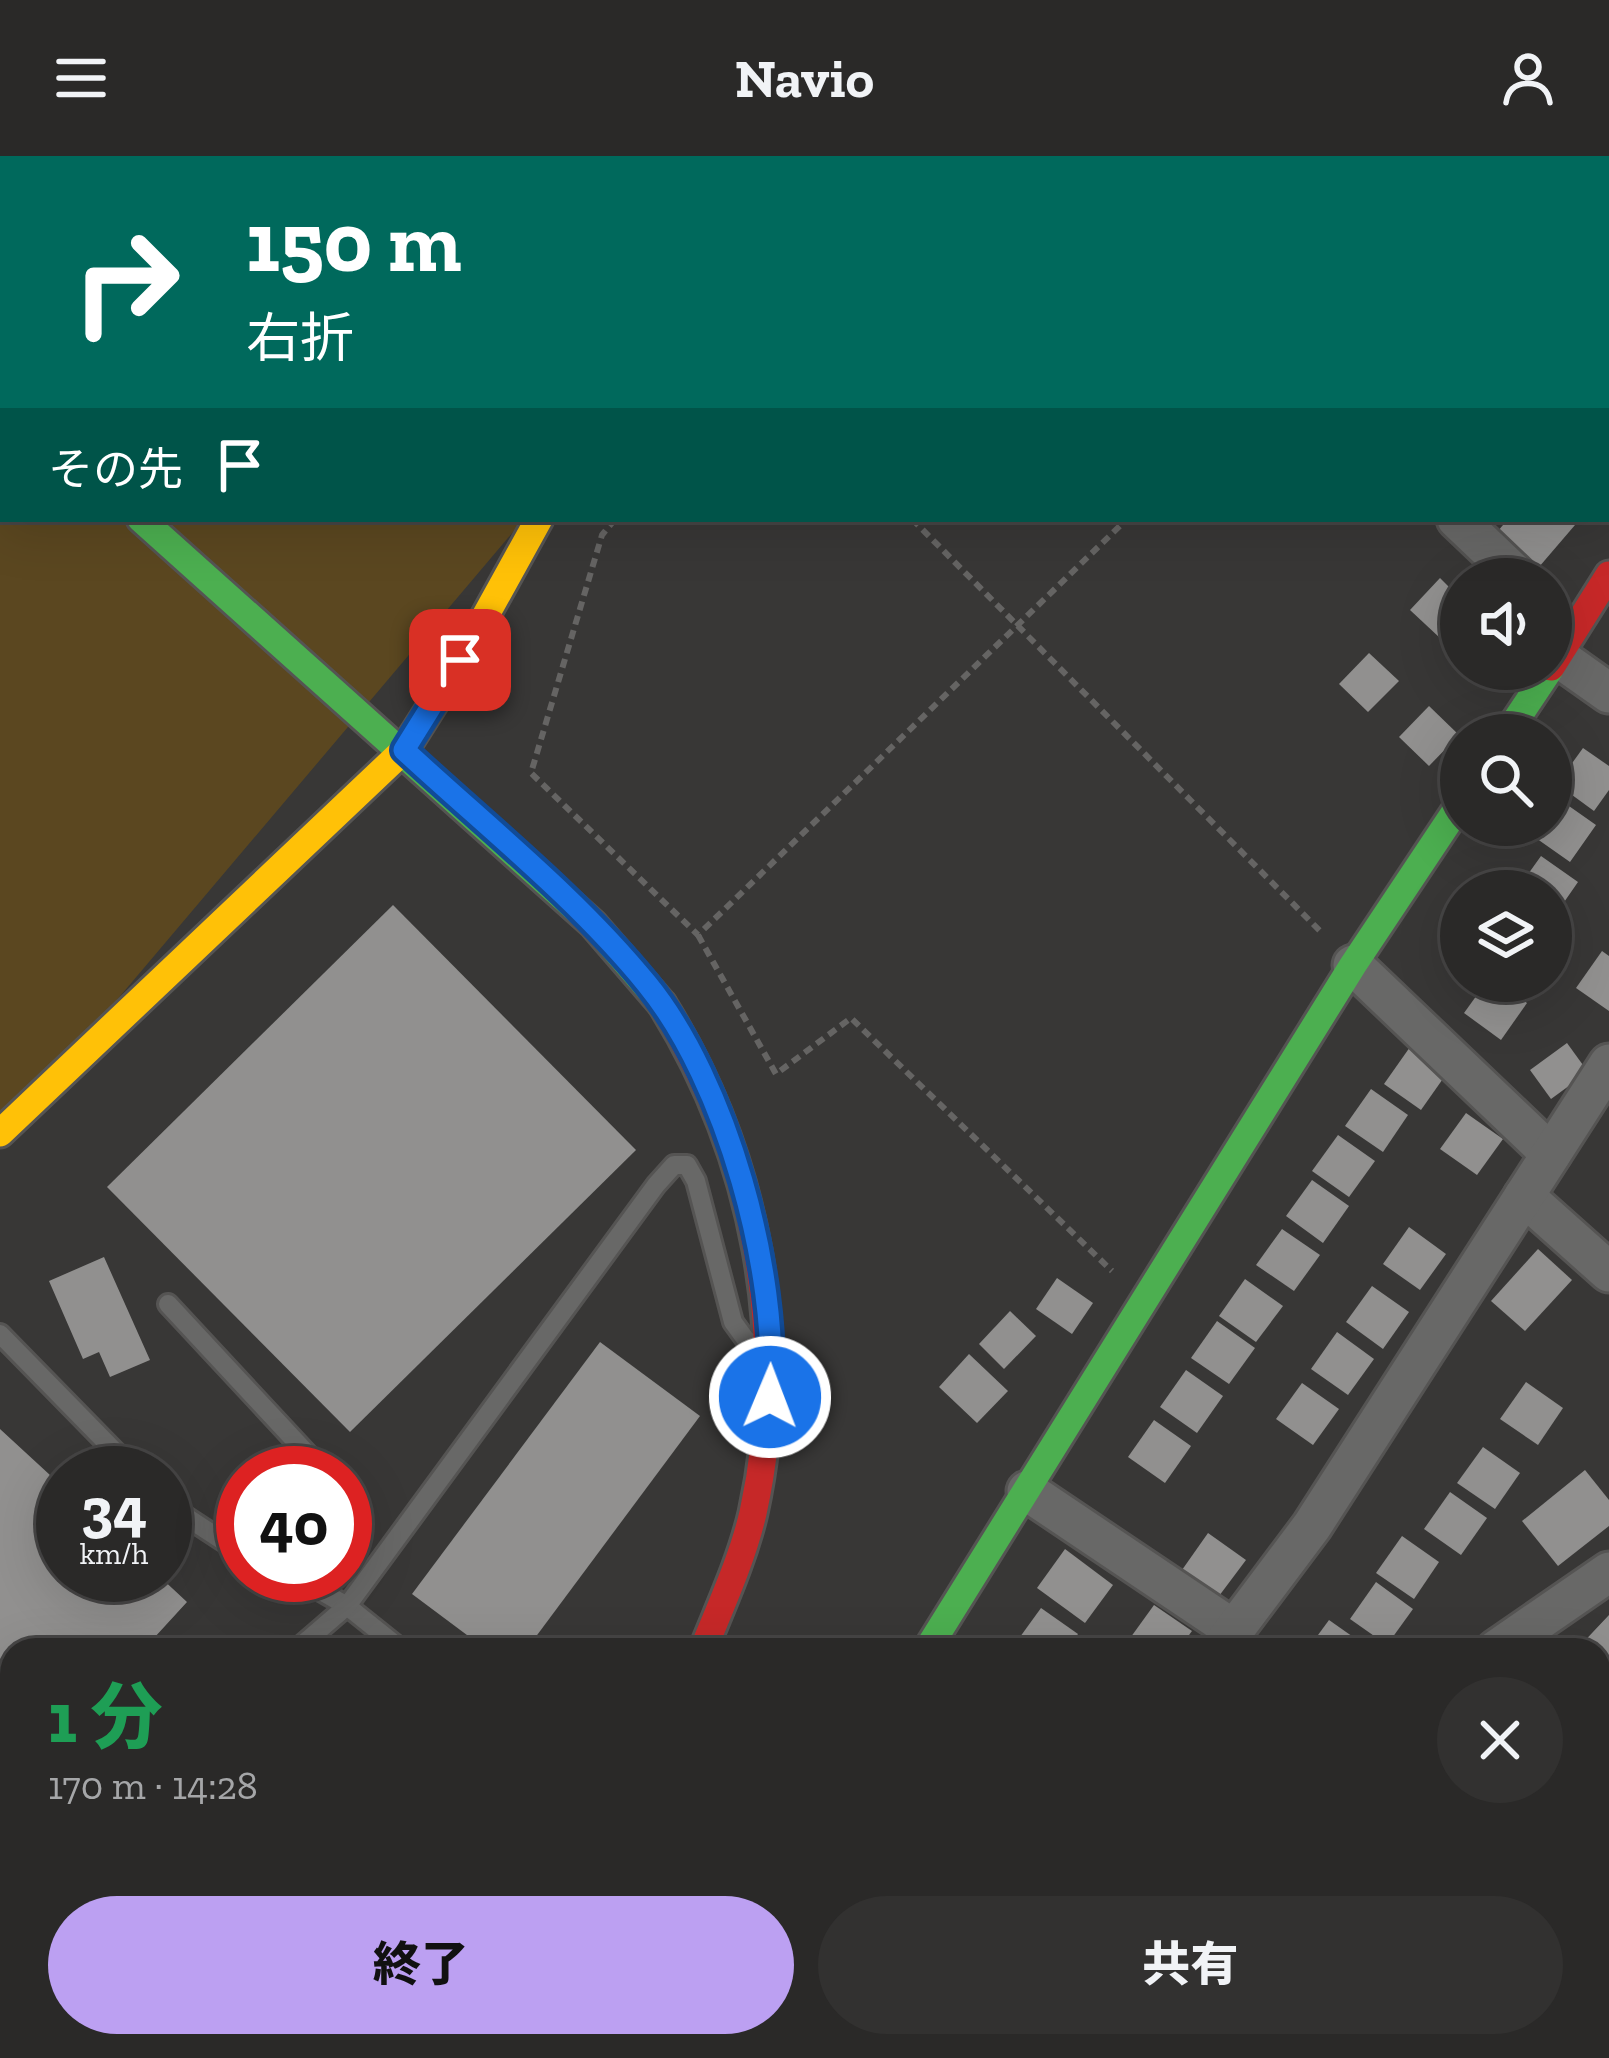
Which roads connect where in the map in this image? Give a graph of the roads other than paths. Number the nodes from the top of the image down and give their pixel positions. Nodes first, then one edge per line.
1 (144, 522) edge
2 (536, 522) edge
3 (1460, 522) edge
4 (1498, 558) edge
5 (1609, 575) edge
6 (1572, 626) edge
7 (1572, 660) edge
8 (1609, 693) edge
9 (404, 750) junction
10 (1440, 834) edge
11 (1353, 964) junction
12 (1609, 1064) edge
13 (0, 1133) edge
14 (1552, 1154) junction
15 (1524, 1196) junction
16 (1609, 1272) edge
17 (168, 1304) dead end
18 (0, 1334) edge
19 (771, 1352) junction
20 (110, 1446) edge
21 (300, 1446) edge
22 (1027, 1491) junction
23 (1609, 1572) edge
24 (340, 1602) edge
25 (347, 1606) junction
26 (310, 1638) edge
27 (388, 1638) edge
28 (707, 1638) edge
29 (935, 1638) edge
30 (1223, 1638) edge
31 (1228, 1638) edge
32 (1513, 1638) edge

1 - 9 street
2 - 9 street
3 - 4 street
5 - 6 street
7 - 8 street
9 - 13 street
9 - 19 street
10 - 11 street
11 - 14 street
11 - 22 street
12 - 14 street
14 - 15 street
15 - 16 street
15 - 31 street
17 - 21 lane
18 - 20 lane
19 - 25 lane
19 - 28 street
22 - 29 street
22 - 30 street
23 - 32 street
24 - 25 lane
25 - 26 lane
25 - 27 lane

